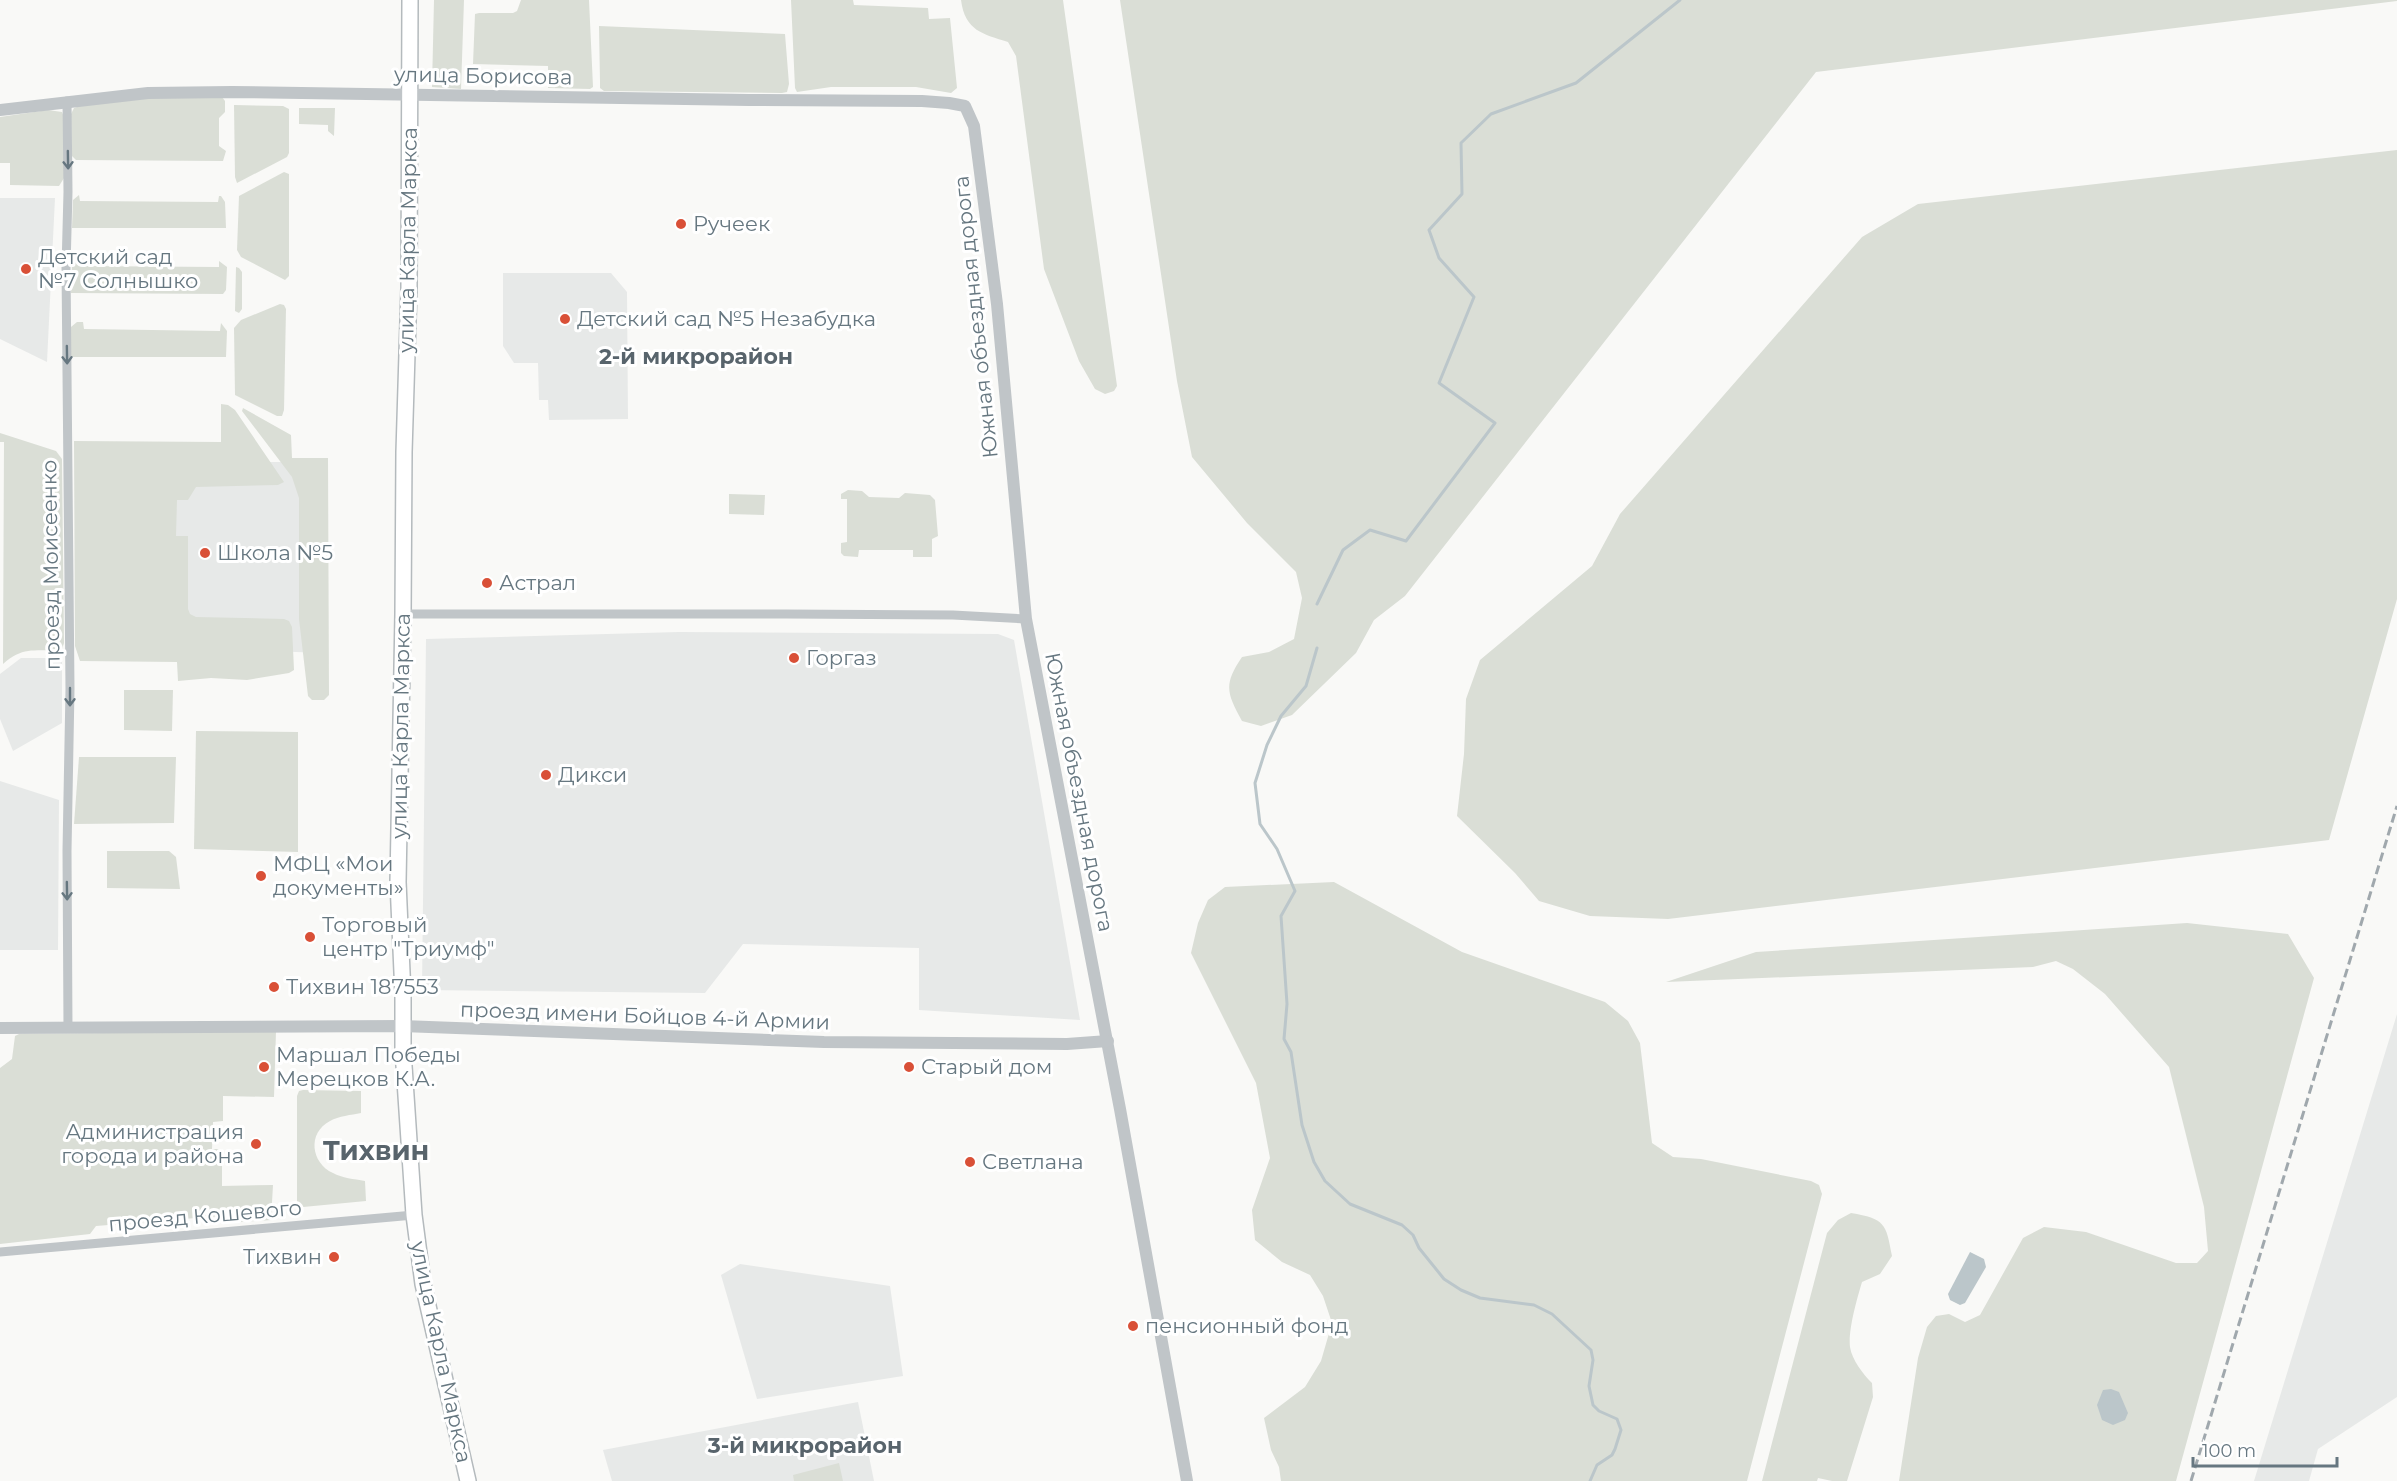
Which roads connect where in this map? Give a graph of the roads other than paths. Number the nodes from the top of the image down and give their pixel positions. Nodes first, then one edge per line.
1 (410, 0) edge
2 (409, 95) junction
3 (67, 101) junction
4 (965, 106) joint
5 (0, 110) edge
6 (403, 614) junction
7 (1026, 619) junction
8 (402, 1026) junction
9 (0, 1028) edge
10 (68, 1028) junction
11 (1108, 1041) junction
12 (414, 1215) junction
13 (0, 1252) edge
14 (468, 1481) edge
15 (1187, 1481) edge

1 - 2 main road, улица Карла Маркса
2 - 3 street, улица Борисова
2 - 4 street, улица Борисова
2 - 6 main road, улица Карла Маркса
3 - 5 street, улица Борисова
3 -> 10 street, проезд Моисеенко
4 - 7 street, Южная объездная дорога
6 - 7 street
6 - 8 main road, улица Карла Маркса
7 - 11 street, Южная объездная дорога
8 - 10 street, проезд имени Бойцов 4-й Армии
8 - 11 street, проезд имени Бойцов 4-й Армии
8 - 12 main road, улица Карла Маркса
9 - 10 street, проезд имени Бойцов 4-й Армии
11 - 15 street, Южная объездная дорога
12 - 13 street, проезд Кошевого
12 - 14 main road, улица Карла Маркса

